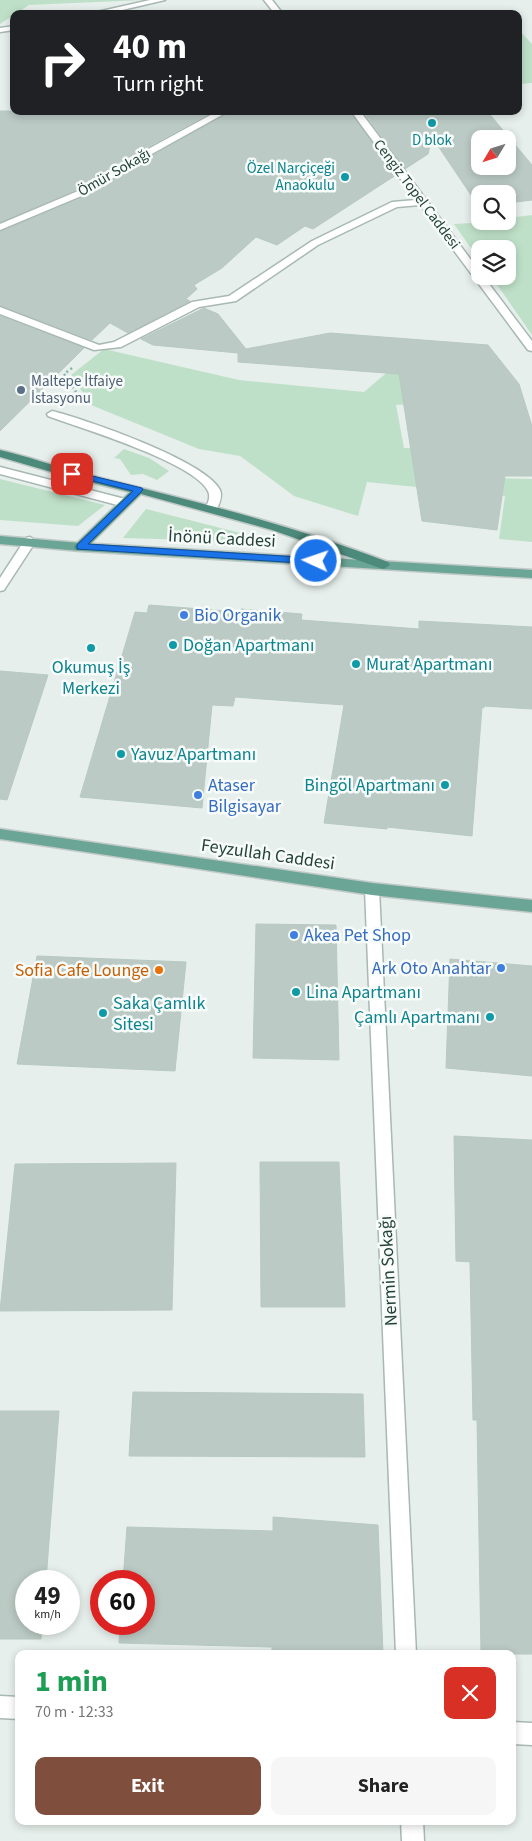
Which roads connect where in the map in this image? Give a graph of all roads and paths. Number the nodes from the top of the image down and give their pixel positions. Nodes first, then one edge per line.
1 (161, 0) edge
2 (268, 0) edge
3 (112, 10) edge
4 (276, 10) edge
5 (218, 115) edge
6 (358, 115) edge
7 (423, 202) junction
8 (0, 227) edge
9 (0, 310) edge
10 (532, 348) edge
11 (52, 414) dead end
12 (0, 453) edge
13 (0, 470) edge
14 (139, 490) junction
15 (125, 503) junction
16 (211, 508) junction
17 (0, 540) edge
18 (30, 541) junction
19 (80, 547) junction
20 (384, 565) junction
21 (532, 574) edge
22 (0, 587) edge
23 (0, 834) edge
24 (372, 889) junction
25 (532, 906) edge
26 (406, 1650) edge
27 (0, 1708) edge
28 (15, 1708) edge
29 (516, 1733) edge
30 (532, 1734) edge
31 (412, 1825) edge
32 (413, 1841) edge

1 - 3 street
2 - 4 street
5 - 8 street, Ömür Sokağı
6 - 7 street, Cengiz Topel Caddesi
7 - 9 street
7 - 10 street, Cengiz Topel Caddesi
11 - 16 street
12 - 14 highway
13 - 15 street
14 - 15 highway
14 - 16 highway
15 - 19 highway
16 - 20 highway
17 - 18 main road, İnönü Caddesi
18 - 19 main road, İnönü Caddesi
18 - 22 street
19 - 20 main road, İnönü Caddesi
20 - 21 main road, İnönü Caddesi
23 - 24 main road, Feyzullah Caddesi
24 - 25 main road, Feyzullah Caddesi
24 - 26 street, Nermin Sokağı
27 - 28 street
29 - 30 street
31 - 32 street

